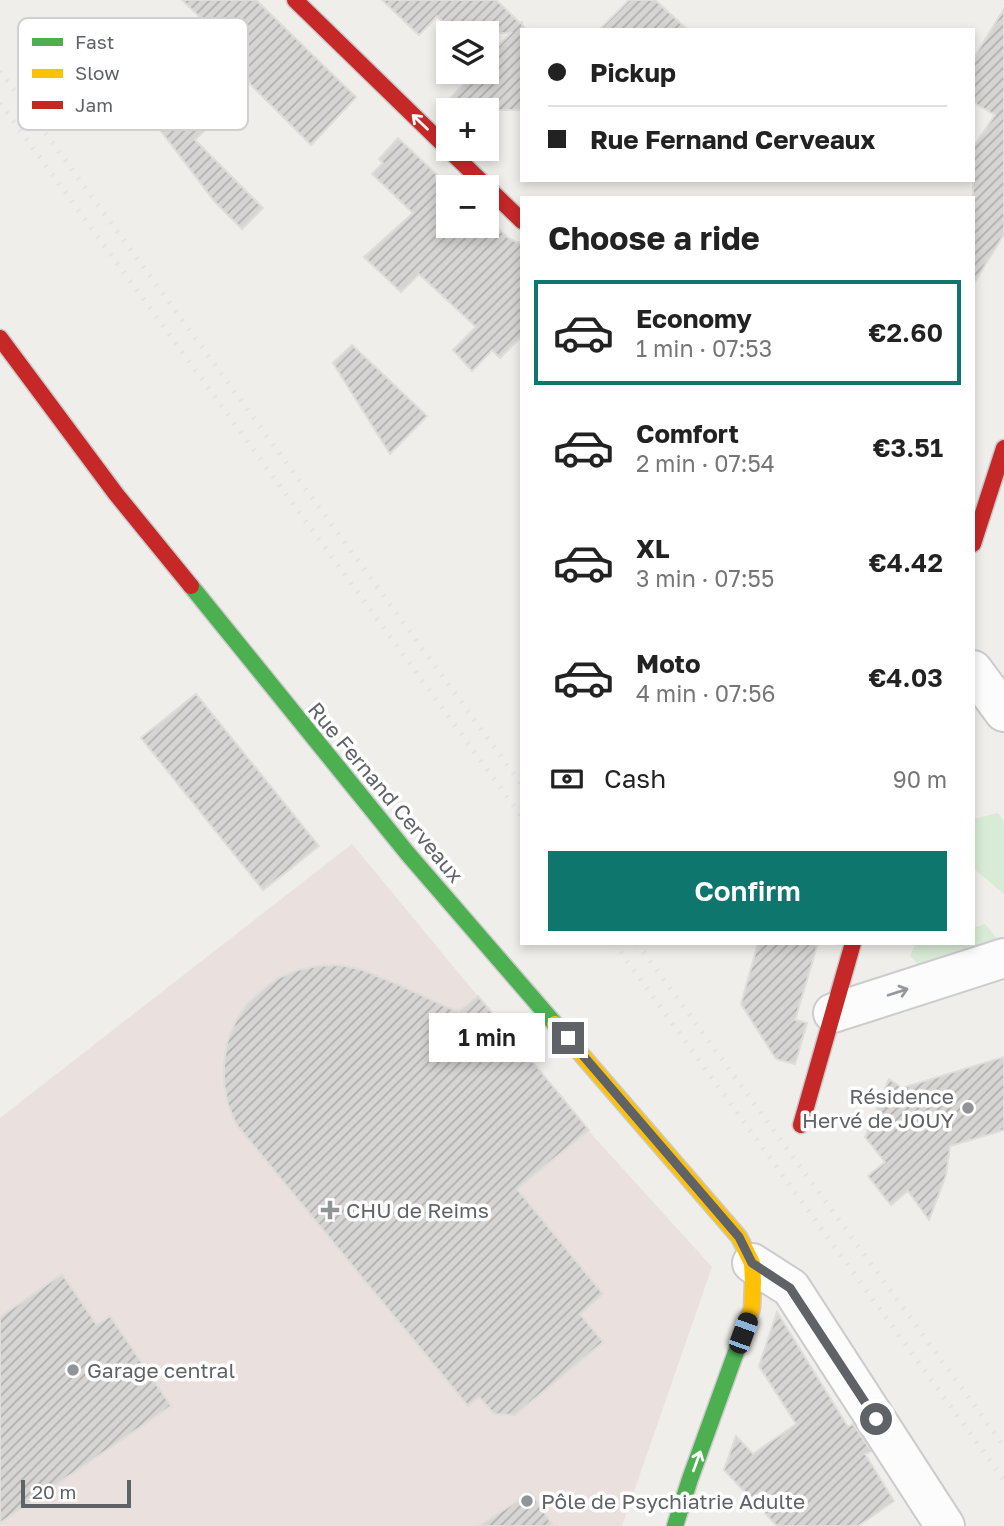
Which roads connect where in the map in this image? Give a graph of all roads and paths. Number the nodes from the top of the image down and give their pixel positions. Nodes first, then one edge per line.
1 (295, 0) edge
2 (520, 219) edge
3 (0, 338) edge
4 (1004, 448) edge
5 (975, 538) edge
6 (975, 673) edge
7 (1004, 712) edge
8 (852, 945) edge
9 (1004, 958) edge
10 (833, 1013) junction
11 (800, 1125) dead end
12 (752, 1263) junction
13 (676, 1526) edge
14 (945, 1526) edge

2 -> 1 street
3 - 12 street, Rue Fernand Cerveaux
4 - 5 street
6 - 7 street
8 - 10 street
10 -> 9 street
10 - 11 street
13 -> 12 street
12 - 14 street

